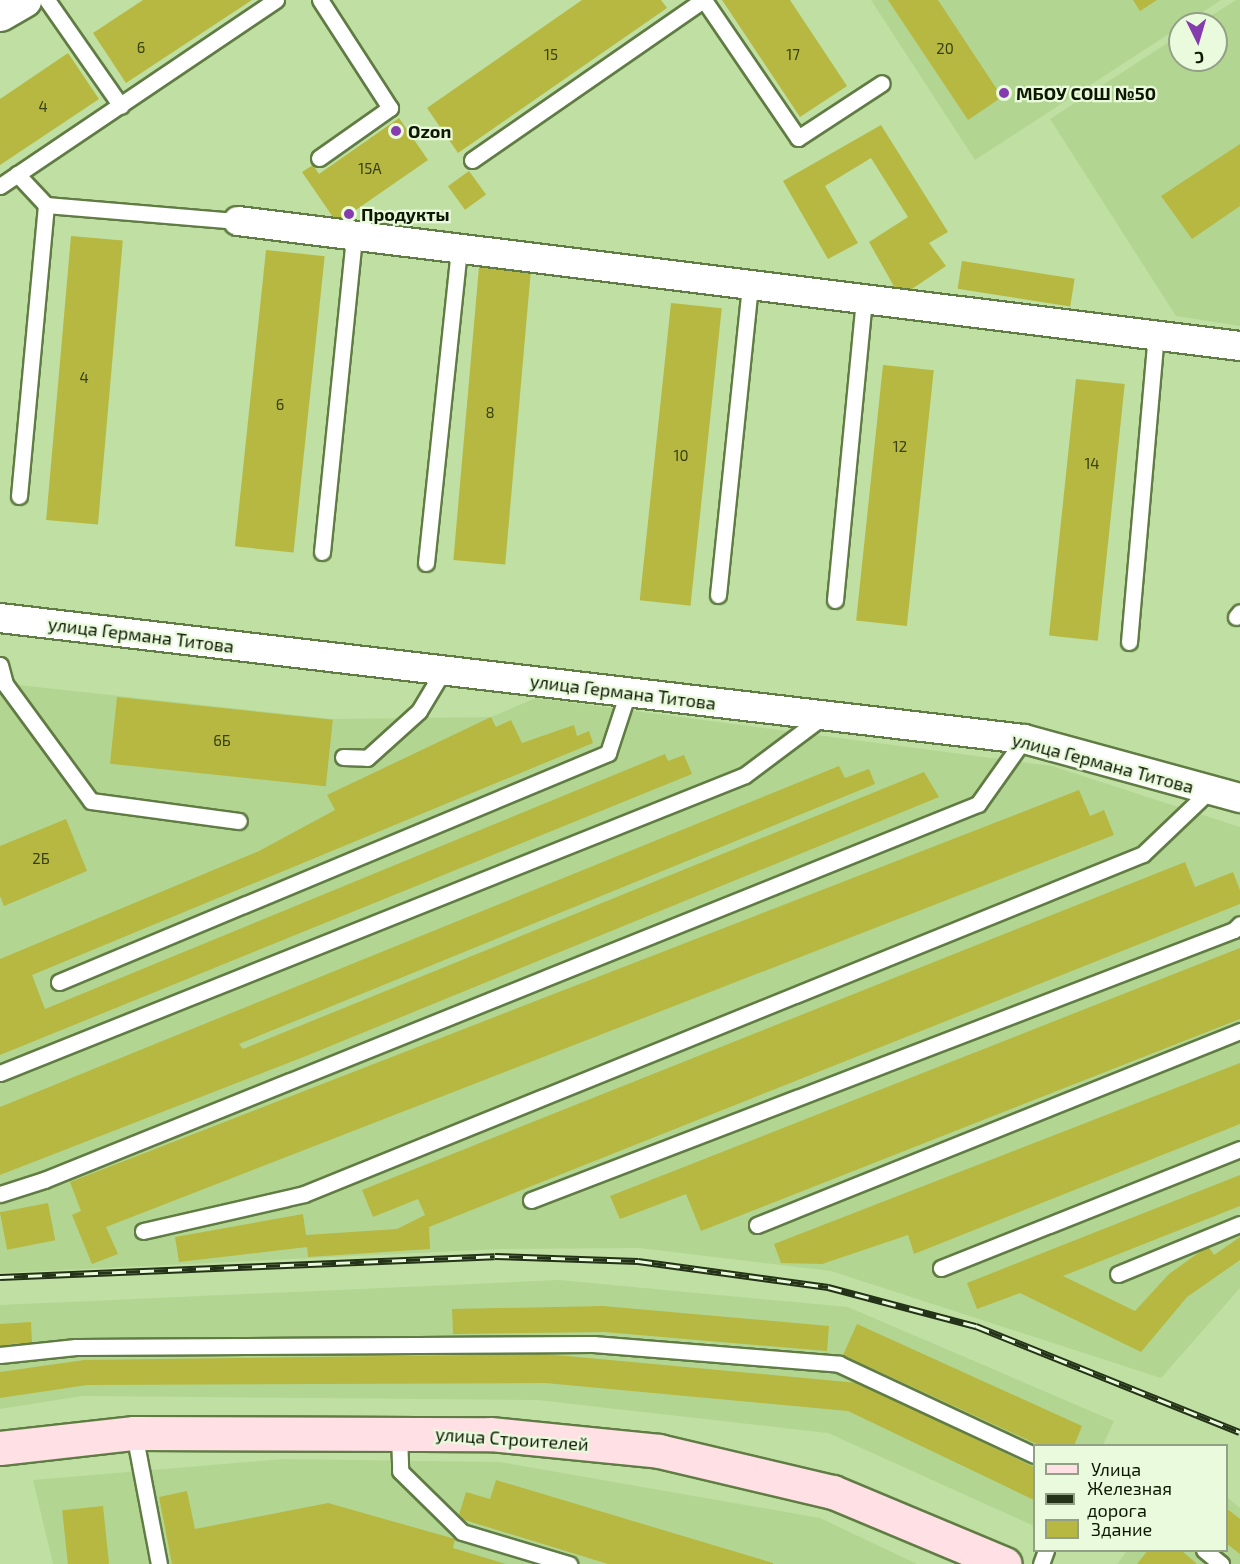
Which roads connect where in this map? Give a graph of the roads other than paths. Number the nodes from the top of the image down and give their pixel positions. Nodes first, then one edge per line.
1 (24, 0) edge
2 (46, 0) edge
3 (276, 0) edge
4 (320, 0) edge
5 (704, 0) edge
6 (0, 14) edge
7 (882, 83) dead end
8 (121, 106) junction
9 (319, 158) dead end
10 (472, 160) dead end
11 (17, 174) junction
12 (0, 186) edge
13 (46, 205) junction
14 (238, 221) joint
15 (354, 236) junction
16 (459, 250) junction
17 (750, 285) junction
18 (864, 300) junction
19 (1156, 336) junction
20 (1240, 346) edge
21 (19, 496) dead end
22 (322, 552) dead end
23 (426, 563) dead end
24 (718, 595) dead end
25 (835, 600) dead end
26 (0, 618) edge
27 (1129, 642) dead end
28 (0, 666) edge
29 (443, 670) junction
30 (628, 692) junction
31 (825, 715) junction
32 (1024, 739) junction
33 (343, 757) dead end
34 (1210, 790) junction
35 (1240, 798) edge
36 (239, 820) dead end
37 (1240, 924) edge
38 (59, 982) dead end
39 (1240, 1031) edge
40 (0, 1073) edge
41 (1240, 1149) edge
42 (0, 1194) edge
43 (531, 1200) dead end
44 (1240, 1224) edge
45 (757, 1225) dead end
46 (142, 1232) dead end
47 (941, 1268) dead end
48 (1119, 1274) dead end
49 (0, 1355) edge
50 (134, 1432) junction
51 (399, 1434) junction
52 (0, 1448) edge
53 (1033, 1454) edge
54 (1205, 1552) edge
55 (159, 1564) edge
56 (569, 1564) edge
57 (1005, 1564) edge
58 (1221, 1564) edge

1 - 6 street
2 - 8 lane
3 - 8 lane
4 - 9 lane
5 - 7 lane
5 - 10 lane
8 - 11 lane
11 - 12 lane
11 - 13 lane
13 - 14 lane
13 - 21 lane
14 - 15 street
15 - 16 street
15 - 22 lane
16 - 17 street
16 - 23 lane
17 - 18 street
17 - 24 lane
18 - 19 street
18 - 25 lane
19 - 20 street
19 - 27 lane
26 - 29 street, улица Германа Титова
28 - 36 lane
29 - 30 street, улица Германа Титова
29 - 33 lane
30 - 31 street, улица Германа Титова
30 - 38 lane
31 - 32 street, улица Германа Титова
31 - 40 lane
32 - 34 street, улица Германа Титова
32 - 42 lane
34 - 35 street, улица Германа Титова
34 - 46 lane
37 - 43 lane
39 - 45 lane
41 - 47 lane
44 - 48 lane
49 - 53 lane
50 - 51 main road, улица Строителей
50 - 52 main road, улица Строителей
50 - 55 lane
51 - 56 lane
51 - 57 main road, улица Строителей
54 - 58 lane

